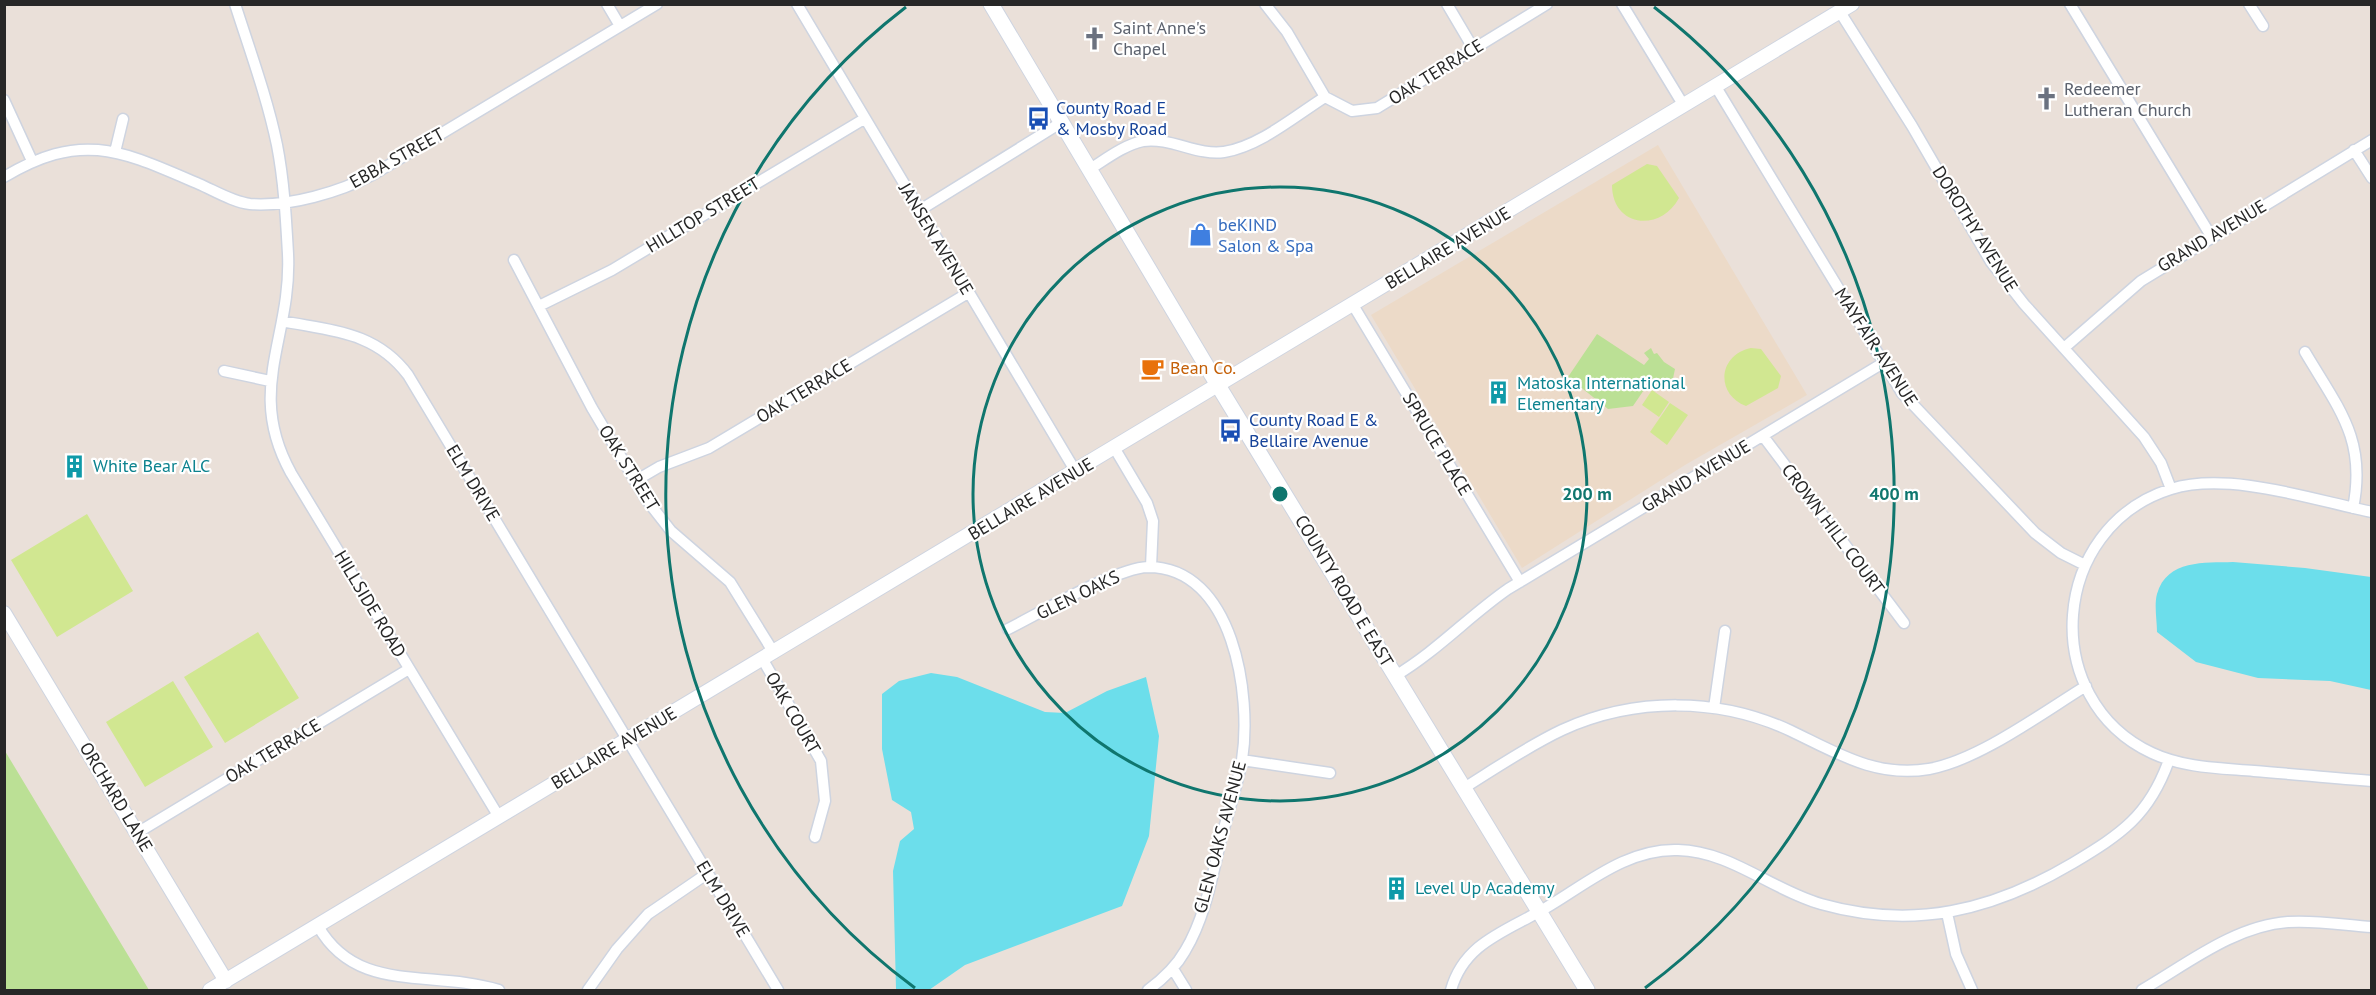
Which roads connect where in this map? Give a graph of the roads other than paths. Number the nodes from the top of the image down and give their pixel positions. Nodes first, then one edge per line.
1 (235, 4) edge
2 (607, 4) edge
3 (657, 4) edge
4 (797, 4) edge
5 (991, 4) edge
6 (1265, 4) edge
7 (1447, 4) edge
8 (1547, 4) edge
9 (1622, 4) edge
10 (2070, 4) edge
11 (2249, 4) edge
12 (1846, 8) edge
13 (620, 26) junction
14 (2263, 26) dead end
15 (1473, 48) junction
16 (1716, 87) junction
17 (1325, 98) junction
18 (4, 100) edge
19 (1684, 106) junction
20 (123, 119) dead end
21 (864, 119) junction
22 (1062, 122) junction
23 (2372, 140) edge
24 (2354, 150) junction
25 (115, 152) junction
26 (32, 161) junction
27 (1090, 169) junction
28 (4, 177) edge
29 (2372, 178) edge
30 (284, 201) junction
31 (920, 210) junction
32 (2211, 236) junction
33 (514, 260) dead end
34 (968, 293) junction
35 (1353, 305) junction
36 (539, 306) junction
37 (282, 321) junction
38 (2064, 348) junction
39 (2304, 352) dead end
40 (1883, 363) junction
41 (224, 371) dead end
42 (270, 381) junction
43 (1219, 387) junction
44 (1763, 436) junction
45 (1115, 449) junction
46 (1076, 472) junction
47 (635, 480) junction
48 (2171, 489) junction
49 (2353, 508) junction
50 (2372, 512) edge
51 (2085, 565) junction
52 (1150, 567) junction
53 (1520, 582) junction
54 (4, 613) edge
55 (1904, 623) dead end
56 (1008, 629) dead end
57 (1725, 631) dead end
58 (768, 656) junction
59 (409, 669) junction
60 (1395, 676) junction
61 (2086, 686) junction
62 (1714, 708) junction
63 (628, 740) junction
64 (1242, 760) junction
65 (2169, 760) junction
66 (1330, 773) dead end
67 (2372, 781) edge
68 (1464, 788) junction
69 (499, 817) junction
70 (137, 833) junction
71 (815, 837) dead end
72 (708, 873) junction
73 (1539, 912) junction
74 (1947, 912) junction
75 (318, 926) junction
76 (2372, 927) edge
77 (1173, 969) junction
78 (226, 981) junction
79 (210, 990) edge
80 (499, 990) edge
81 (588, 990) edge
82 (778, 990) edge
83 (1148, 990) edge
84 (1186, 990) edge
85 (1451, 990) edge
86 (1587, 990) edge
87 (1972, 990) edge
88 (2142, 990) edge

1 - 30 street
2 - 13 street
3 - 13 street, EBBA STREET
4 - 21 street, JANSEN AVENUE
5 - 22 main road, COUNTY ROAD E EAST
6 - 17 street
7 - 15 street
8 - 15 street, OAK TERRACE
9 - 19 street
10 - 32 street
11 - 14 street
12 - 16 street, BELLAIRE AVENUE
12 - 38 street, DOROTHY AVENUE
13 - 30 street, EBBA STREET
15 - 17 street, OAK TERRACE
16 - 19 street, BELLAIRE AVENUE
16 - 40 street, MAYFAIR AVENUE
17 - 27 street
18 - 26 street
19 - 35 street, BELLAIRE AVENUE
20 - 25 street
21 - 31 street, JANSEN AVENUE
21 - 36 street, HILLTOP STREET
22 - 27 main road, COUNTY ROAD E EAST
22 - 31 street
23 - 24 street, GRAND AVENUE
24 - 29 street
24 - 32 street, GRAND AVENUE
25 - 26 street, EBBA STREET
25 - 30 street, EBBA STREET
26 - 28 street, EBBA STREET
27 - 43 main road, COUNTY ROAD E EAST
30 - 37 street
31 - 34 street, JANSEN AVENUE
32 - 38 street, GRAND AVENUE
33 - 36 street, OAK STREET
34 - 46 street, JANSEN AVENUE
34 - 47 street, OAK TERRACE
35 - 43 street, BELLAIRE AVENUE
35 - 53 street, SPRUCE PLACE
36 - 47 street, OAK STREET
37 - 42 street, HILLSIDE ROAD
37 - 63 street, ELM DRIVE
38 - 48 street, DOROTHY AVENUE
39 - 49 street
40 - 44 street, GRAND AVENUE
40 - 51 street, MAYFAIR AVENUE
41 - 42 street
42 - 59 street, HILLSIDE ROAD
43 - 45 street, BELLAIRE AVENUE
43 - 60 main road, COUNTY ROAD E EAST
44 - 53 street, GRAND AVENUE
44 - 55 street, CROWN HILL COURT
45 - 46 street, BELLAIRE AVENUE
45 - 52 street
46 - 58 street, BELLAIRE AVENUE
47 - 58 street, OAK STREET
48 - 49 street
48 - 51 street
49 - 50 street
51 - 61 street
52 - 56 street, GLEN OAKS
52 - 64 street, GLEN OAKS AVENUE
53 - 60 street, GRAND AVENUE
54 - 70 street, ORCHARD LANE
57 - 62 street
58 - 63 street, BELLAIRE AVENUE
58 - 71 street, OAK COURT
59 - 69 street, HILLSIDE ROAD
59 - 70 street, OAK TERRACE
60 - 68 main road, COUNTY ROAD E EAST
61 - 62 street
61 - 65 street
62 - 68 street
63 - 69 street, BELLAIRE AVENUE
63 - 72 street, ELM DRIVE
64 - 66 street
64 - 77 street, GLEN OAKS AVENUE
65 - 67 street
65 - 74 street
68 - 73 main road, COUNTY ROAD E EAST
69 - 75 street, BELLAIRE AVENUE
70 - 78 street, ORCHARD LANE
72 - 81 street
72 - 82 street, ELM DRIVE
73 - 74 street
73 - 85 street
73 - 86 main road, COUNTY ROAD E EAST
74 - 87 street
75 - 78 street, BELLAIRE AVENUE
75 - 80 street
76 - 88 street
77 - 83 street, GLEN OAKS AVENUE
77 - 84 street
78 - 79 street, BELLAIRE AVENUE

